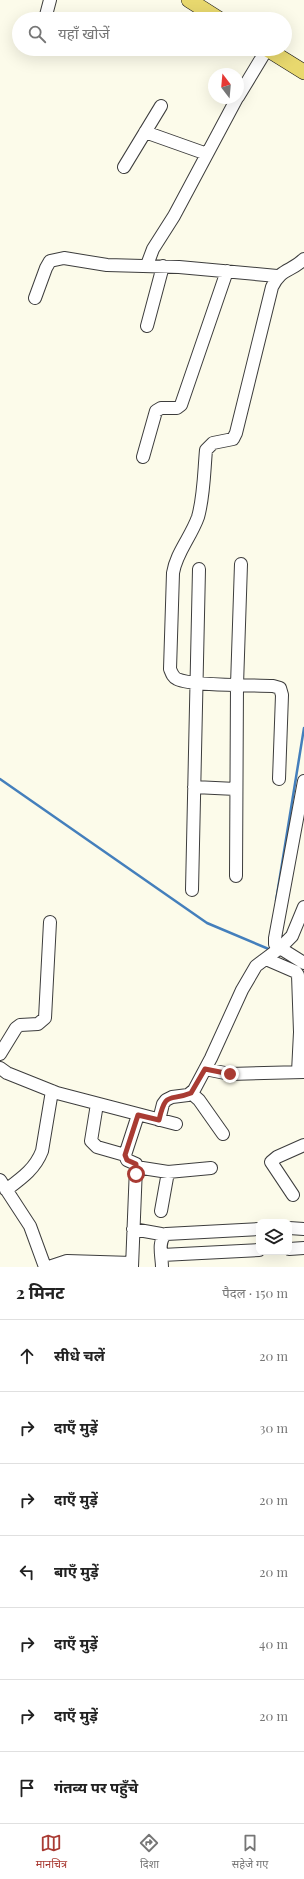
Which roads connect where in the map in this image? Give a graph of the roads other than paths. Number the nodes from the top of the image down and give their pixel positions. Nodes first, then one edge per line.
1 (50, 0) edge
2 (189, 0) edge
3 (47, 12) edge
4 (208, 12) edge
5 (263, 56) edge
6 (278, 56) edge
7 (304, 72) edge
8 (244, 87) edge
9 (234, 104) edge
10 (161, 106) dead end
11 (146, 132) junction
12 (207, 154) junction
13 (124, 167) dead end
14 (304, 258) edge
15 (147, 265) junction
16 (163, 266) junction
17 (227, 271) junction
18 (277, 276) junction
19 (35, 298) dead end
20 (147, 326) dead end
21 (143, 457) dead end
22 (241, 564) dead end
23 (199, 569) dead end
24 (196, 682) junction
25 (237, 685) junction
26 (279, 779) dead end
27 (304, 781) edge
28 (194, 787) junction
29 (236, 789) junction
30 (236, 876) dead end
31 (192, 890) dead end
32 (304, 907) edge
33 (50, 922) dead end
34 (275, 953) junction
35 (304, 963) edge
36 (0, 1054) edge
37 (0, 1068) edge
38 (205, 1069) junction
39 (301, 1072) edge
40 (52, 1091) junction
41 (191, 1093) junction
42 (97, 1104) junction
43 (138, 1115) junction
44 (159, 1120) junction
45 (176, 1124) dead end
46 (223, 1134) dead end
47 (304, 1145) edge
48 (125, 1155) junction
49 (136, 1167) junction
50 (211, 1168) dead end
51 (168, 1172) junction
52 (3, 1185) edge
53 (293, 1195) dead end
54 (161, 1211) dead end
55 (256, 1228) edge
56 (292, 1228) edge
57 (133, 1229) junction
58 (304, 1229) edge
59 (161, 1234) dead end
60 (304, 1248) edge
61 (292, 1249) edge
62 (256, 1250) edge
63 (162, 1255) junction
64 (132, 1265) edge
65 (45, 1267) edge
66 (49, 1267) edge
67 (162, 1267) edge

1 - 3 street
2 - 4 main road
5 - 8 street
6 - 7 main road
9 - 12 street
10 - 11 street
11 - 12 street
11 - 13 street
12 - 15 street
14 - 18 street
15 - 16 street
15 - 19 street
16 - 17 street
16 - 20 street
17 - 18 street
17 - 21 street
18 - 24 street
22 - 25 street
23 - 24 street
24 - 25 street
24 - 28 street
25 - 26 street
25 - 29 street
27 - 34 street
28 - 29 street
28 - 31 street
29 - 30 street
32 - 34 street
33 - 36 street
34 - 35 street
34 - 38 street
34 - 39 street
37 - 40 street
38 - 39 street
38 - 41 street
40 - 42 street
40 - 52 street
41 - 44 street
41 - 46 street
42 - 43 street
42 - 48 street
43 - 44 street
43 - 48 street
44 - 45 street
47 - 53 street
48 - 49 street
49 - 51 street
49 - 57 street
50 - 51 street
51 - 54 street
52 - 65 street
55 - 63 street
56 - 58 street
57 - 59 street
57 - 64 street
60 - 61 street
62 - 63 street
63 - 67 street
64 - 66 street

